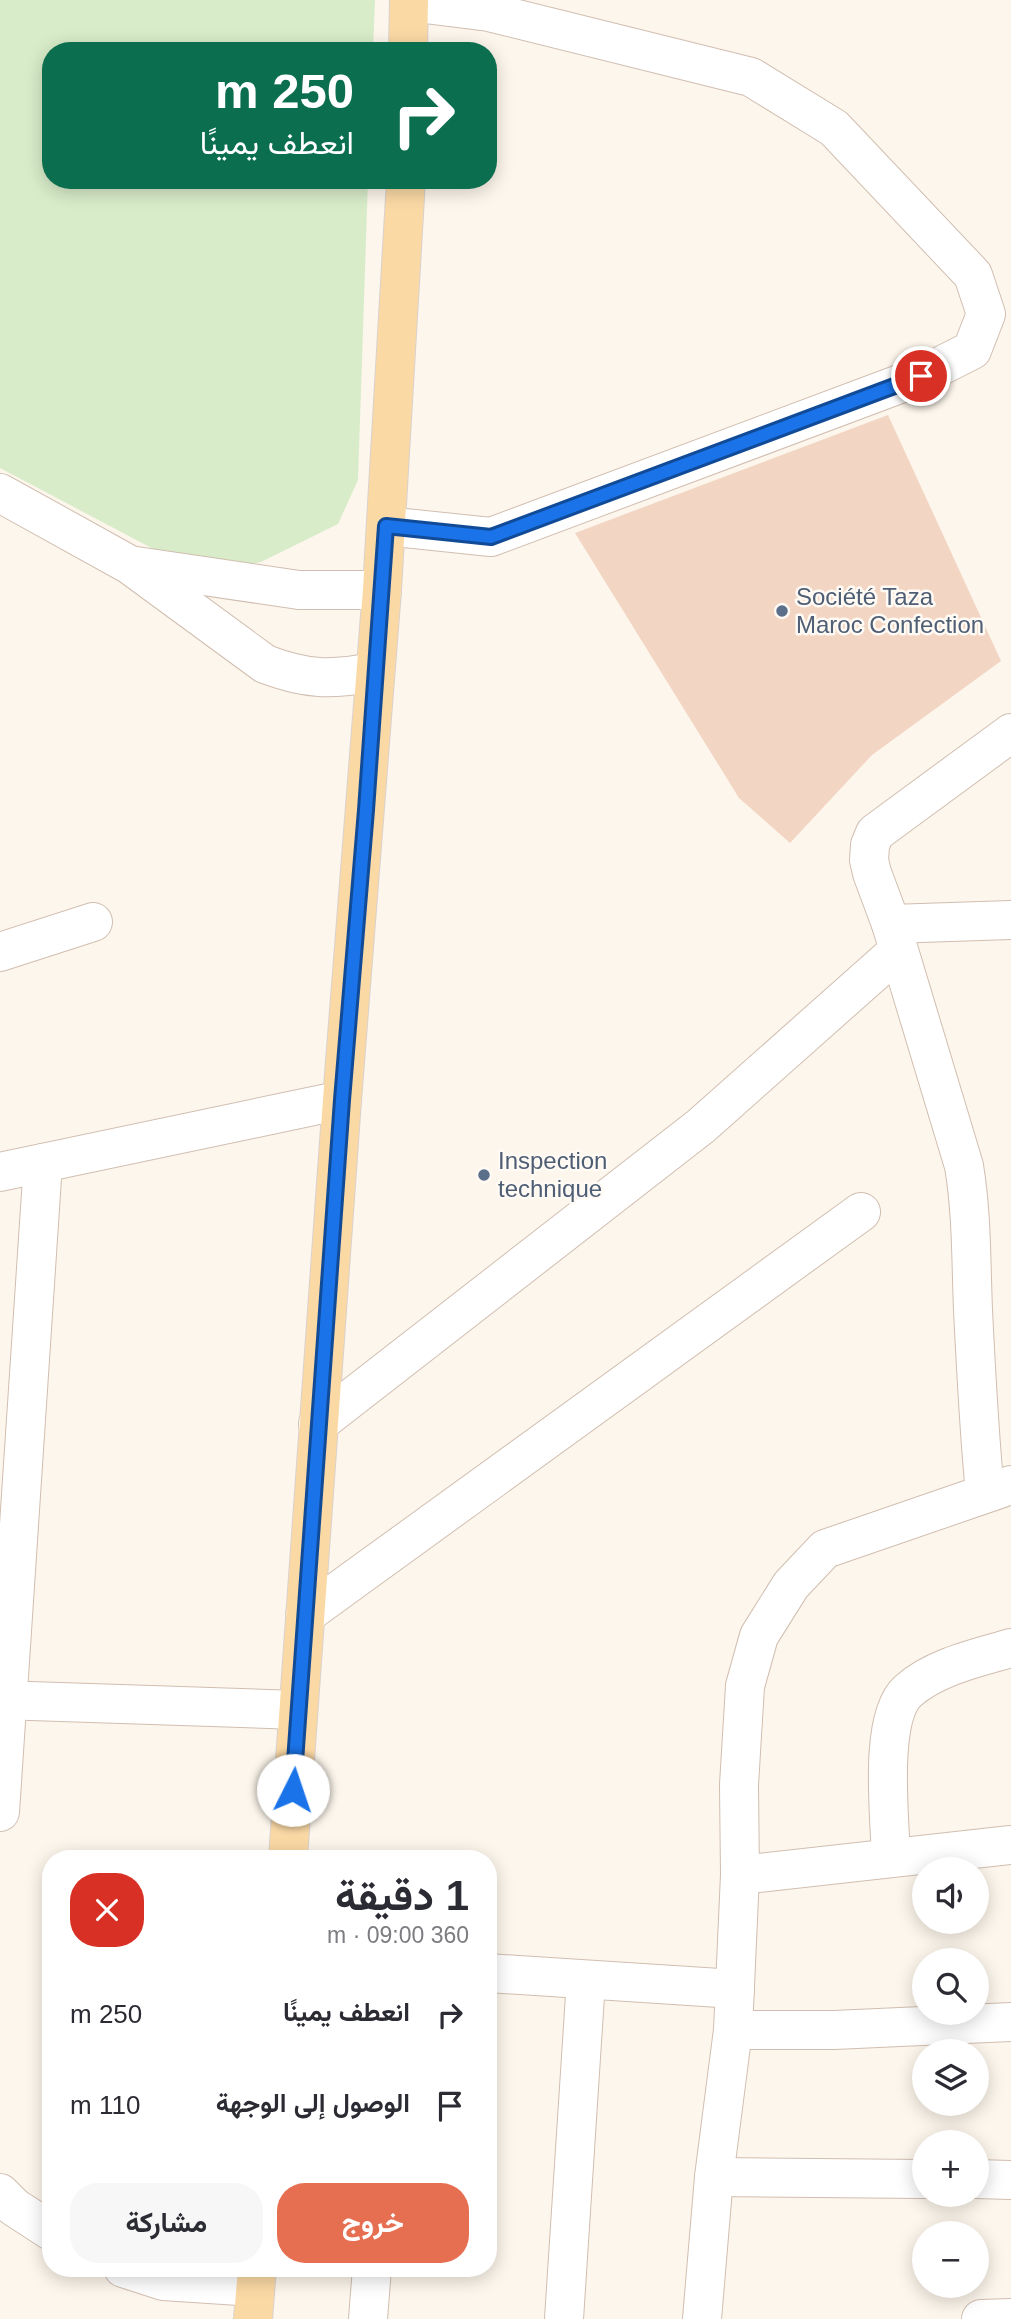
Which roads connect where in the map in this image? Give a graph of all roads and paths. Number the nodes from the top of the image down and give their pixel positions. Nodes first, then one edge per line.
1 (409, 1) edge
2 (408, 42) edge
3 (405, 189) edge
4 (998, 324) edge
5 (0, 493) edge
6 (386, 526) junction
7 (130, 565) junction
8 (382, 590) junction
9 (374, 672) junction
10 (1011, 733) edge
11 (1011, 920) edge
12 (93, 922) dead end
13 (894, 937) junction
14 (0, 952) edge
15 (342, 1100) junction
16 (43, 1163) junction
17 (0, 1172) edge
18 (861, 1212) dead end
19 (318, 1424) junction
20 (998, 1489) edge
21 (305, 1615) junction
22 (1011, 1648) edge
23 (4, 1700) edge
24 (298, 1710) junction
25 (0, 1812) edge
26 (1011, 1845) edge
27 (289, 1850) edge
28 (891, 1858) junction
29 (740, 1875) junction
30 (497, 1974) edge
31 (586, 1980) junction
32 (735, 1989) junction
33 (1011, 2022) edge
34 (733, 2030) junction
35 (713, 2177) junction
36 (912, 2179) edge
37 (989, 2179) edge
38 (1011, 2180) edge
39 (0, 2193) edge
40 (42, 2225) edge
41 (151, 2277) edge
42 (371, 2277) edge
43 (255, 2291) edge
44 (1011, 2318) edge
45 (368, 2319) edge
46 (564, 2319) edge
47 (702, 2319) edge
48 (981, 2319) edge

1 - 2 main road
1 - 4 street
3 - 6 main road
4 - 6 street
5 - 7 street
6 - 8 main road
7 - 8 street
7 - 9 street
8 - 9 main road
9 - 15 main road
10 - 13 street
11 - 13 street
12 - 14 street
13 - 19 street
13 - 20 street
15 - 16 street
15 - 19 main road
16 - 17 street
16 - 23 street
18 - 21 street
19 - 21 main road
20 - 29 street
21 - 24 main road
22 - 28 street
23 - 24 street
23 - 25 street
24 - 27 main road
26 - 28 street
28 - 29 street
29 - 32 street
30 - 31 street
31 - 32 street
31 - 46 street
32 - 34 street
33 - 34 street
34 - 35 street
35 - 36 street
35 - 47 street
37 - 38 street
39 - 40 street
41 - 43 street
42 - 45 street
44 - 48 street

